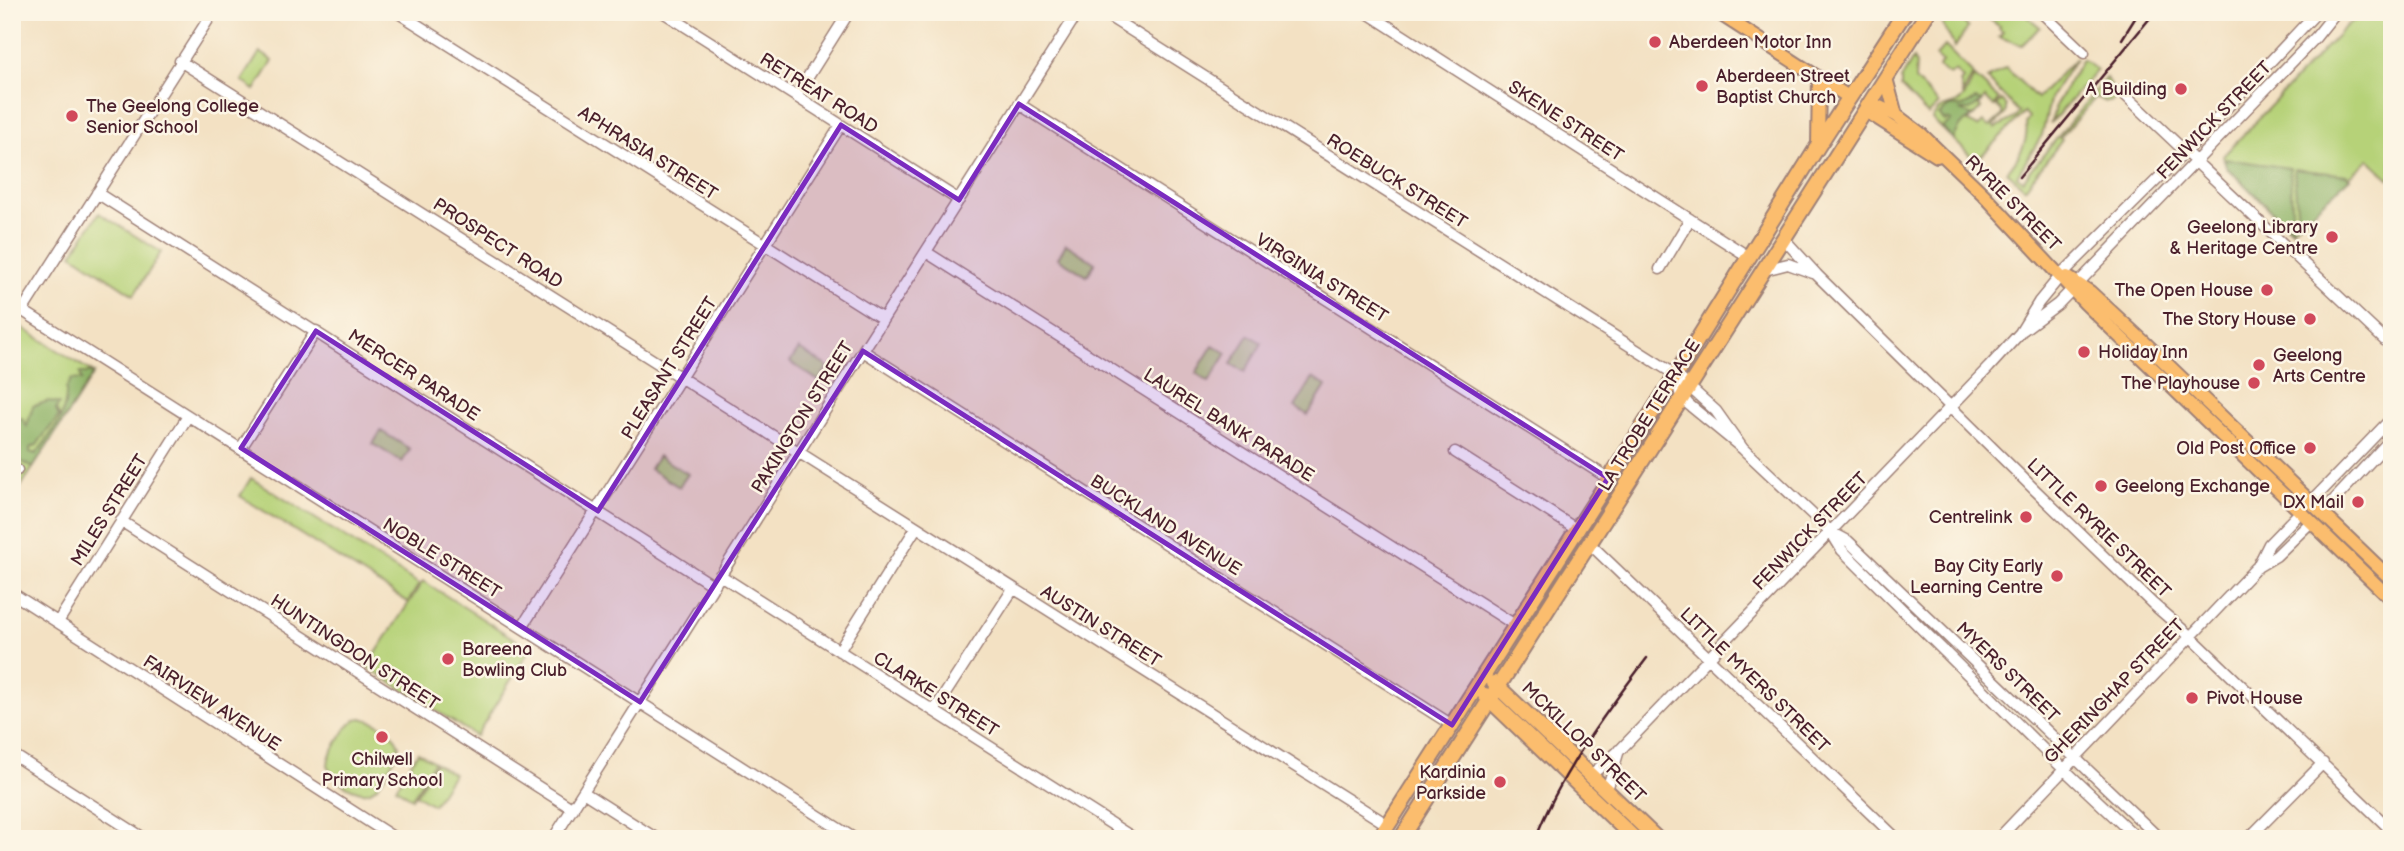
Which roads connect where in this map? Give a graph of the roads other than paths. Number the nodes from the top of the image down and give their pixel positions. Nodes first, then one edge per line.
1 (213, 12) edge
2 (397, 12) edge
3 (663, 12) edge
4 (688, 12) edge
5 (849, 12) edge
6 (1078, 12) edge
7 (1102, 12) edge
8 (1366, 12) edge
9 (1905, 12) edge
10 (1928, 12) edge
11 (2041, 12) edge
12 (2308, 12) edge
13 (2317, 12) edge
14 (2336, 12) edge
15 (1723, 14) edge
16 (681, 23) junction
17 (2301, 30) junction
18 (2084, 52) dead end
19 (180, 61) junction
20 (1819, 78) junction
21 (1886, 78) junction
22 (2121, 91) dead end
23 (1848, 95) junction
24 (796, 96) junction
25 (1020, 104) junction
26 (1868, 107) junction
27 (1896, 115) junction
28 (841, 125) junction
29 (1818, 146) junction
30 (2185, 152) junction
31 (1947, 160) junction
32 (2197, 162) junction
33 (97, 193) junction
34 (959, 200) junction
35 (2128, 208) junction
36 (1690, 219) junction
37 (2140, 221) junction
38 (1784, 239) junction
39 (765, 245) junction
40 (926, 251) junction
41 (1749, 257) junction
42 (1660, 269) dead end
43 (1764, 270) junction
44 (2059, 273) junction
45 (1817, 275) junction
46 (2075, 286) junction
47 (12, 304) edge
48 (22, 311) junction
49 (883, 318) junction
50 (316, 331) junction
51 (2020, 333) junction
52 (2392, 347) edge
53 (863, 351) junction
54 (1676, 375) junction
55 (681, 377) junction
56 (1686, 392) junction
57 (1951, 407) junction
58 (188, 416) junction
59 (2392, 418) edge
60 (2392, 438) edge
61 (240, 448) junction
62 (1455, 452) dead end
63 (798, 453) junction
64 (1608, 478) junction
65 (2311, 502) junction
66 (598, 511) junction
67 (2301, 511) junction
68 (2322, 513) junction
69 (121, 521) junction
70 (2311, 522) junction
71 (916, 528) junction
72 (1576, 530) junction
73 (1831, 532) junction
74 (1590, 544) junction
75 (2256, 568) junction
76 (720, 576) junction
77 (2392, 580) edge
78 (714, 586) junction
79 (1013, 589) junction
80 (12, 593) edge
81 (2392, 600) edge
82 (58, 622) junction
83 (1515, 625) junction
84 (522, 627) junction
85 (2191, 636) junction
86 (839, 651) junction
87 (1708, 659) junction
88 (1481, 680) junction
89 (1494, 693) junction
90 (640, 702) junction
91 (934, 711) junction
92 (1452, 726) junction
93 (1620, 750) junction
94 (12, 754) edge
95 (2076, 758) junction
96 (2323, 763) junction
97 (2065, 769) junction
98 (1591, 775) junction
99 (1607, 790) junction
100 (583, 792) junction
101 (573, 809) junction
102 (1388, 825) junction
103 (2392, 831) edge
104 (1631, 838) edge
105 (145, 839) edge
106 (396, 839) edge
107 (553, 839) edge
108 (657, 839) edge
109 (855, 839) edge
110 (1135, 839) edge
111 (1379, 839) edge
112 (1401, 839) edge
113 (1657, 839) edge
114 (1898, 839) edge
115 (1998, 839) edge
116 (2138, 839) edge
117 (2160, 839) edge
118 (2248, 839) edge

1 - 19 street
2 - 39 street, APHRASIA STREET
3 - 16 street, RETREAT ROAD
4 - 16 street
5 - 24 street
6 - 25 street, PAKINGTON STREET
7 - 54 street, ROEBUCK STREET
8 - 36 street, SKENE STREET
9 - 23 highway, LA TROBE TERRACE
10 - 21 highway, LA TROBE TERRACE
11 - 18 street
12 - 17 street, FENWICK STREET
13 - 17 street, FENWICK STREET
14 - 32 street, FENWICK STREET
15 - 20 main road
16 - 24 street, RETREAT ROAD
17 - 30 street, FENWICK STREET
19 - 33 street
19 - 55 street, PROSPECT ROAD
20 - 23 main road
20 - 29 main road
21 - 26 highway, LA TROBE TERRACE
21 - 27 main road
22 - 30 street
23 - 26 highway
23 - 29 highway, LA TROBE TERRACE
24 - 28 street, RETREAT ROAD
25 - 34 street, PAKINGTON STREET
25 - 64 street, VIRGINIA STREET
26 - 27 main road, RYRIE STREET
26 - 31 main road, RYRIE STREET
26 - 38 highway, LA TROBE TERRACE
27 - 31 main road, RYRIE STREET
28 - 34 street, RETREAT ROAD
28 - 39 street, PLEASANT STREET
29 - 41 highway, LA TROBE TERRACE
30 - 32 street
30 - 35 street, FENWICK STREET
31 - 44 main road, RYRIE STREET
32 - 37 street, FENWICK STREET
32 - 52 street
33 - 48 street
33 - 50 street, MERCER PARADE
34 - 40 street, PAKINGTON STREET
35 - 37 street
35 - 44 street, FENWICK STREET
36 - 41 street, SKENE STREET
36 - 42 street
37 - 46 street, FENWICK STREET
38 - 43 highway, LA TROBE TERRACE
38 - 45 street, LITTLE RYRIE STREET
39 - 49 street, APHRASIA STREET
39 - 55 street, PLEASANT STREET
40 - 49 street, PAKINGTON STREET
40 - 83 street, LAUREL BANK PARADE
41 - 54 highway, LA TROBE TERRACE
43 - 45 street, LITTLE RYRIE STREET
43 - 56 highway, LA TROBE TERRACE
44 - 46 main road, RYRIE STREET
44 - 51 street, FENWICK STREET
45 - 57 street, LITTLE RYRIE STREET
46 - 51 street, FENWICK STREET
46 - 65 main road, RYRIE STREET
46 - 67 main road, RYRIE STREET
47 - 48 street, NOBLE STREET
48 - 58 street, NOBLE STREET
49 - 53 street, PAKINGTON STREET
50 - 61 street
50 - 66 street, MERCER PARADE
51 - 57 street, FENWICK STREET
53 - 63 street, PAKINGTON STREET
53 - 92 street, BUCKLAND AVENUE
54 - 56 street, MYERS STREET
54 - 64 highway, LA TROBE TERRACE
55 - 63 street, PROSPECT ROAD
55 - 66 street, PLEASANT STREET
56 - 73 street, MYERS STREET
56 - 74 highway, LA TROBE TERRACE
57 - 73 street, FENWICK STREET
57 - 85 street, LITTLE RYRIE STREET
58 - 61 street, NOBLE STREET
58 - 69 street, MILES STREET
59 - 65 street, GHERINGHAP STREET
60 - 68 street, GHERINGHAP STREET
61 - 84 street, NOBLE STREET
62 - 72 street
63 - 71 street, AUSTIN STREET
63 - 76 street, PAKINGTON STREET
64 - 72 highway, LA TROBE TERRACE
65 - 67 main road, GHERINGHAP STREET
65 - 68 main road, RYRIE STREET
66 - 78 street, MERCER PARADE
66 - 84 street, PLEASANT STREET
67 - 70 main road, RYRIE STREET
67 - 75 street, GHERINGHAP STREET
68 - 70 main road, GHERINGHAP STREET
68 - 77 main road, RYRIE STREET
69 - 82 street, MILES STREET
69 - 101 street, HUNTINGDON STREET
70 - 75 street, GHERINGHAP STREET
70 - 81 main road, RYRIE STREET
71 - 79 street, AUSTIN STREET
71 - 86 street
72 - 83 highway, LA TROBE TERRACE
73 - 87 street, FENWICK STREET
73 - 95 street, MYERS STREET
73 - 97 street, MYERS STREET
74 - 87 street, LITTLE MYERS STREET
74 - 89 highway, LA TROBE TERRACE
75 - 85 street, GHERINGHAP STREET
76 - 78 street, PAKINGTON STREET
76 - 86 street, CLARKE STREET
78 - 90 street, PAKINGTON STREET
79 - 91 street
79 - 102 street, AUSTIN STREET
80 - 82 street, FAIRVIEW AVENUE
82 - 106 street, FAIRVIEW AVENUE
83 - 88 highway, LA TROBE TERRACE
84 - 90 street, NOBLE STREET
85 - 95 street, GHERINGHAP STREET
85 - 96 street, LITTLE RYRIE STREET
86 - 91 street, CLARKE STREET
87 - 93 street, FENWICK STREET
87 - 114 street, LITTLE MYERS STREET
88 - 89 highway, MCKILLOP STREET
88 - 92 highway, LA TROBE TERRACE
89 - 98 highway, MCKILLOP STREET
89 - 104 highway, MCKILLOP STREET
89 - 112 highway, LA TROBE TERRACE
90 - 100 street, PAKINGTON STREET
90 - 109 street, NOBLE STREET
91 - 110 street, CLARKE STREET
92 - 102 highway, LA TROBE TERRACE
93 - 98 street, FENWICK STREET
93 - 99 street, FENWICK STREET
94 - 105 street
95 - 97 street, GHERINGHAP STREET
95 - 117 street, MYERS STREET
96 - 103 street, LITTLE RYRIE STREET
96 - 118 street
97 - 115 street, GHERINGHAP STREET
97 - 116 street, MYERS STREET
98 - 99 highway, MCKILLOP STREET
98 - 104 highway
99 - 113 highway, MCKILLOP STREET
100 - 101 street, PAKINGTON STREET
100 - 108 street
101 - 107 street, PAKINGTON STREET
102 - 111 highway, LA TROBE TERRACE

